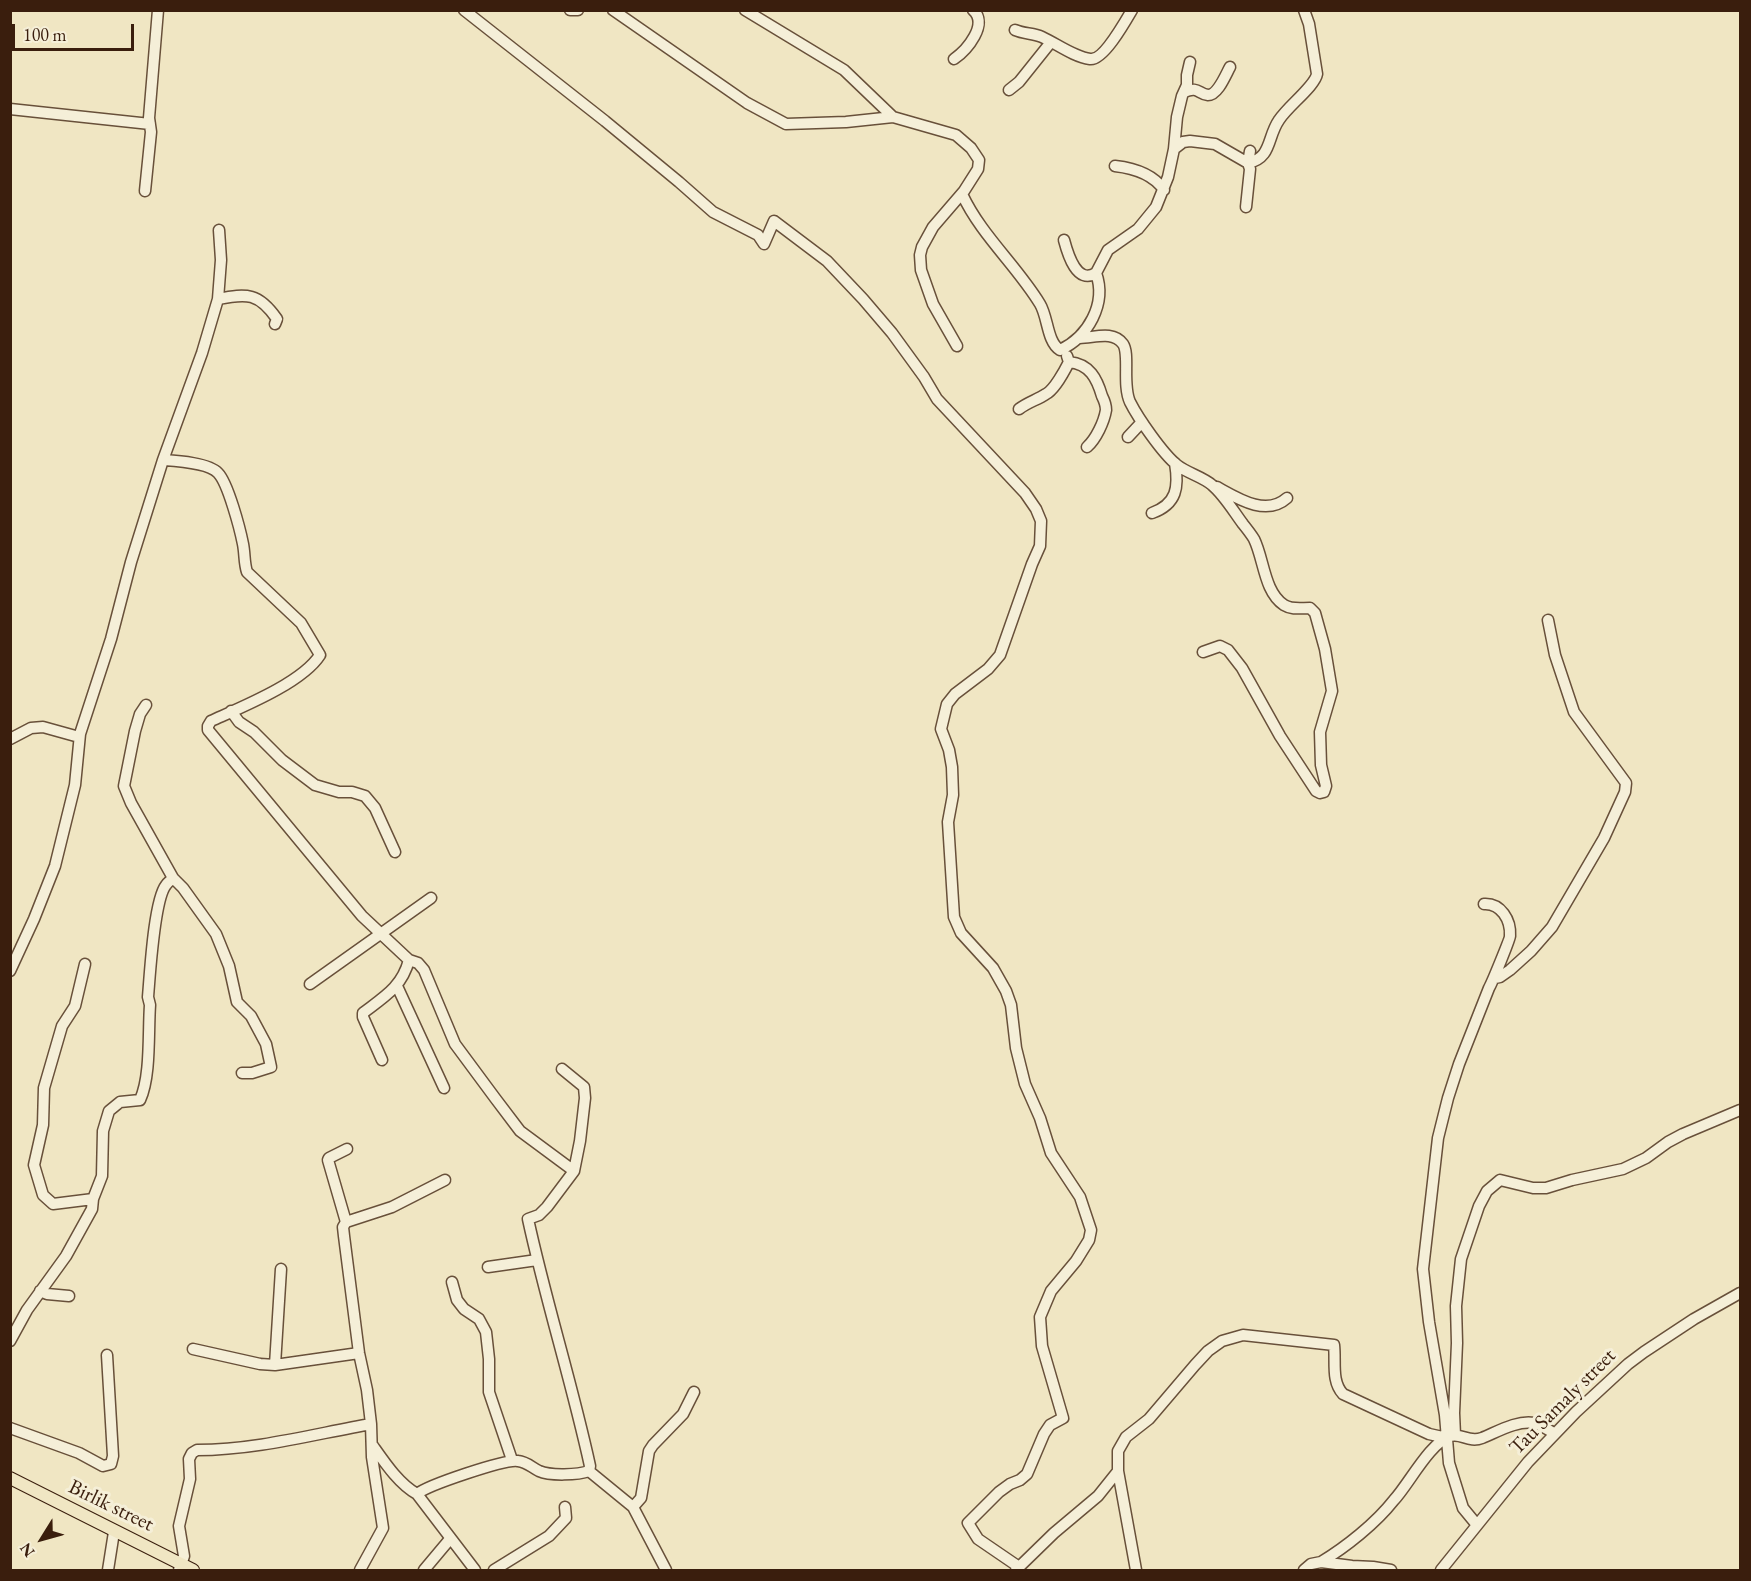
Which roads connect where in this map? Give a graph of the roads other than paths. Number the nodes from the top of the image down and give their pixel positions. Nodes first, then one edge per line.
1 (158, 10) edge
2 (464, 10) edge
3 (570, 10) edge
4 (578, 10) edge
5 (614, 10) edge
6 (745, 10) edge
7 (973, 10) edge
8 (1132, 10) edge
9 (1304, 10) edge
10 (1015, 30) dead end
11 (1051, 42) junction
12 (954, 59) dead end
13 (1190, 62) dead end
14 (1230, 67) dead end
15 (1009, 90) dead end
16 (1184, 92) junction
17 (10, 109) edge
18 (893, 117) junction
19 (150, 124) junction
20 (1174, 149) junction
21 (1250, 151) dead end
22 (1248, 163) junction
23 (1114, 166) dead end
24 (1164, 190) junction
25 (145, 191) dead end
26 (962, 194) junction
27 (1246, 207) dead end
28 (219, 230) dead end
29 (1064, 240) dead end
30 (1096, 273) junction
31 (218, 299) junction
32 (275, 324) dead end
33 (1080, 338) junction
34 (957, 346) dead end
35 (1060, 350) junction
36 (1070, 362) junction
37 (1019, 409) dead end
38 (1142, 422) junction
39 (1128, 436) dead end
40 (1087, 447) dead end
41 (163, 460) junction
42 (1175, 463) junction
43 (1212, 484) junction
44 (1287, 498) dead end
45 (1152, 513) dead end
46 (1548, 620) dead end
47 (1203, 652) dead end
48 (146, 705) dead end
49 (231, 711) junction
50 (79, 737) junction
51 (10, 740) edge
52 (395, 852) dead end
53 (173, 879) junction
54 (431, 898) dead end
55 (1484, 904) dead end
56 (380, 934) junction
57 (409, 960) junction
58 (85, 964) dead end
59 (10, 971) edge
60 (1495, 978) junction
61 (310, 984) dead end
62 (397, 986) junction
63 (382, 1060) dead end
64 (562, 1070) dead end
65 (242, 1073) dead end
66 (444, 1088) dead end
67 (1740, 1110) edge
68 (347, 1149) dead end
69 (574, 1171) junction
70 (446, 1180) dead end
71 (93, 1199) junction
72 (346, 1222) junction
73 (537, 1260) junction
74 (488, 1268) dead end
75 (281, 1269) dead end
76 (452, 1282) dead end
77 (40, 1291) junction
78 (1740, 1293) edge
79 (69, 1296) dead end
80 (10, 1341) edge
81 (193, 1349) dead end
82 (359, 1353) junction
83 (107, 1355) dead end
84 (275, 1365) junction
85 (694, 1392) dead end
86 (371, 1424) junction
87 (10, 1428) edge
88 (1554, 1433) junction
89 (1451, 1437) junction
90 (373, 1446) junction
91 (512, 1461) junction
92 (589, 1471) junction
93 (1118, 1471) junction
94 (10, 1478) edge
95 (417, 1494) junction
96 (633, 1507) junction
97 (565, 1508) dead end
98 (1477, 1525) junction
99 (114, 1532) junction
100 (450, 1539) junction
101 (1321, 1562) junction
102 (185, 1568) edge
103 (1018, 1569) edge
104 (108, 1570) edge
105 (360, 1570) edge
106 (424, 1570) edge
107 (475, 1570) edge
108 (494, 1570) edge
109 (666, 1570) edge
110 (1136, 1570) edge
111 (1304, 1570) edge
112 (1391, 1570) edge
113 (1441, 1570) edge

1 - 19 street
2 - 103 street
3 - 4 street
5 - 18 street
6 - 18 street
7 - 12 street
8 - 11 street
9 - 22 street
10 - 11 street
11 - 15 street
13 - 16 street
14 - 16 street
16 - 20 street
17 - 19 street
18 - 26 street
19 - 25 street
20 - 22 street
20 - 24 street
21 - 22 street
22 - 27 street
23 - 24 street
24 - 30 street
26 - 34 street
26 - 35 street
28 - 31 street
29 - 30 street
30 - 33 street
31 - 32 street
31 - 41 street
33 - 35 street
33 - 38 street
35 - 36 street
36 - 37 street
36 - 40 street
38 - 39 street
38 - 42 street
41 - 49 street
41 - 50 street
42 - 43 street
42 - 45 street
43 - 44 street
43 - 47 street
46 - 60 street
48 - 53 street
49 - 52 street
49 - 56 street
50 - 51 street
50 - 59 street
53 - 65 street
53 - 71 street
54 - 56 street
55 - 60 street
56 - 57 street
56 - 61 street
57 - 62 street
57 - 69 street
58 - 71 street
60 - 89 street
62 - 63 street
62 - 66 street
64 - 69 street
67 - 89 street
68 - 72 street
69 - 73 street
70 - 72 street
71 - 77 street
72 - 82 street
73 - 74 street
73 - 92 street
75 - 84 street
76 - 91 street
77 - 79 street
77 - 80 street
78 - 88 street, Tau Samaly street
81 - 84 street
82 - 84 street
82 - 86 street
83 - 87 street
85 - 96 street
86 - 90 street
86 - 102 street
88 - 89 street
88 - 98 street, Tau Samaly street
89 - 93 street
89 - 98 street
89 - 101 street
90 - 95 street
90 - 105 street
91 - 92 street
91 - 95 street
92 - 96 street
93 - 103 street
93 - 110 street
94 - 99 main road, Birlik street
95 - 100 street
96 - 109 street
97 - 108 street
98 - 113 street, Tau Samaly street
99 - 102 main road, Birlik street
99 - 104 street
100 - 106 street
100 - 107 street
101 - 111 street
101 - 112 street

